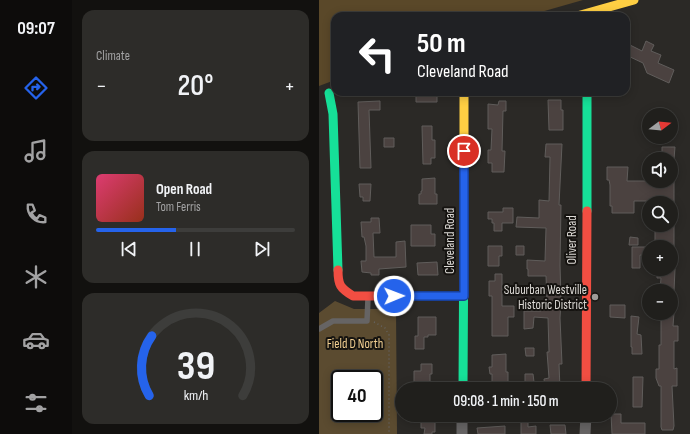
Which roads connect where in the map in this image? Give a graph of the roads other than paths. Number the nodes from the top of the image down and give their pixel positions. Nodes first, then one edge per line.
1 (634, 0) edge
2 (592, 12) edge
3 (331, 91) edge
4 (332, 96) edge
5 (464, 96) edge
6 (587, 96) edge
7 (319, 97) edge
8 (464, 296) junction
9 (368, 297) junction
10 (319, 330) edge
11 (463, 382) edge
12 (586, 382) edge
13 (462, 422) edge
14 (585, 422) edge
15 (462, 434) edge
16 (585, 434) edge

1 - 2 street
3 - 7 street
4 - 9 street
5 - 8 street, Cleveland Road
6 - 12 street, Oliver Road
8 - 9 street
8 - 11 street, Cleveland Road
9 - 10 lane
13 - 15 street
14 - 16 street

